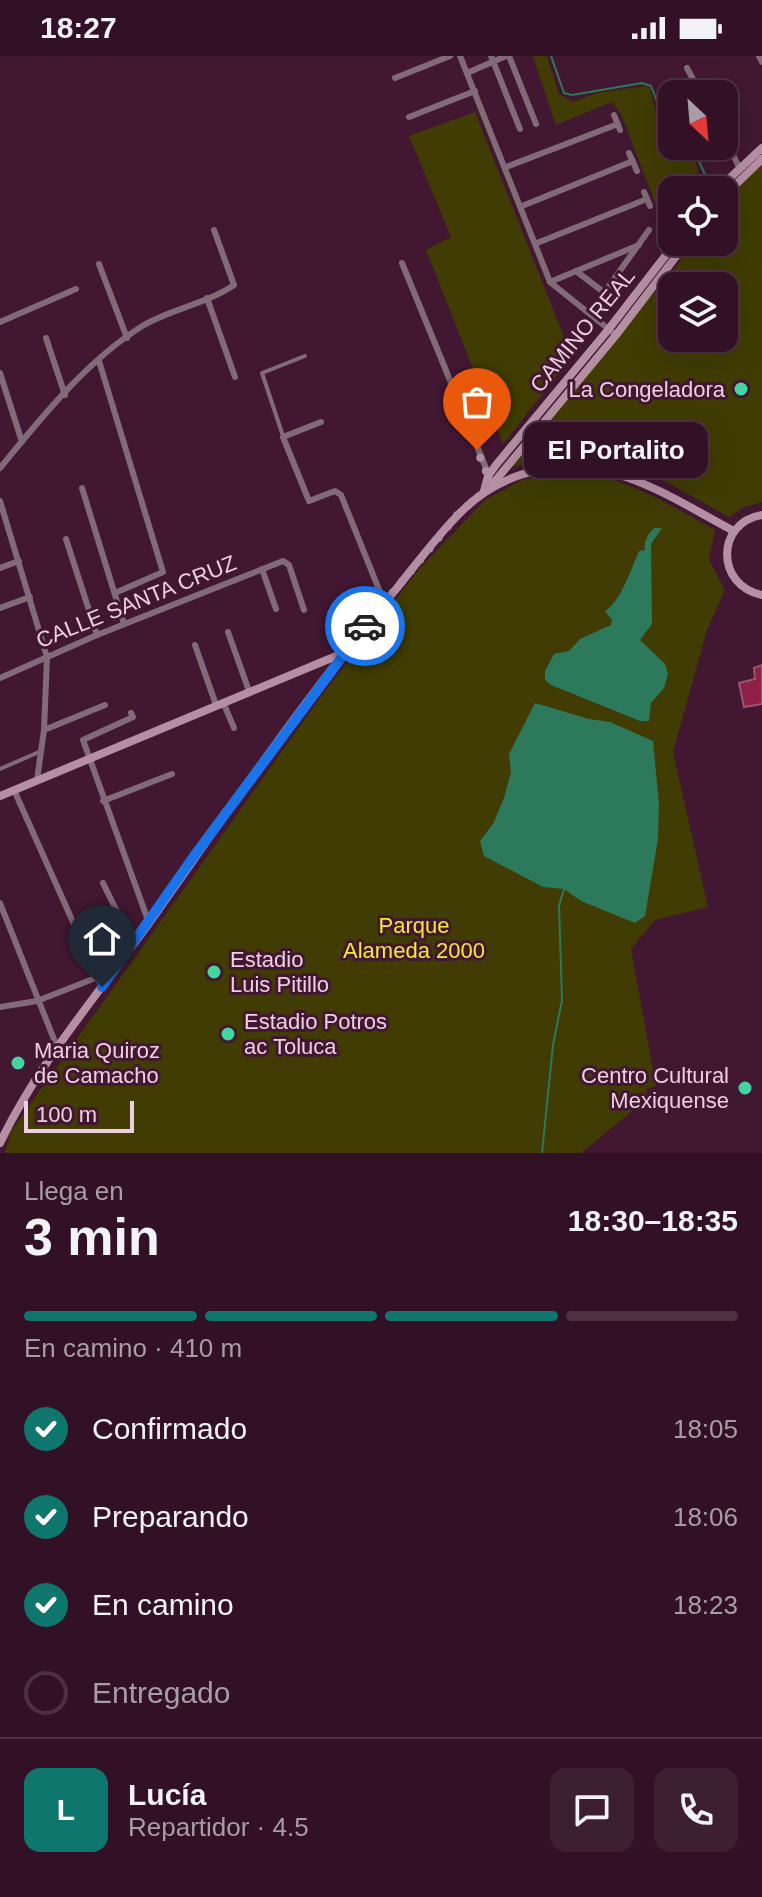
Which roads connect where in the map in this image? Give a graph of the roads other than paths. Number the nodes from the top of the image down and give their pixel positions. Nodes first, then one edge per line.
1 (449, 56) edge
2 (460, 56) edge
3 (507, 56) edge
4 (759, 56) edge
5 (492, 59) edge
6 (762, 62) edge
7 (687, 68) dead end
8 (467, 73) junction
9 (395, 78) dead end
10 (693, 80) edge
11 (475, 91) junction
12 (532, 114) junction
13 (614, 115) dead end
14 (409, 117) dead end
15 (517, 121) junction
16 (536, 124) dead end
17 (520, 129) dead end
18 (762, 148) edge
19 (629, 153) dead end
20 (762, 159) edge
21 (736, 160) edge
22 (633, 161) junction
23 (506, 167) junction
24 (739, 167) junction
25 (637, 171) dead end
26 (730, 176) edge
27 (738, 182) edge
28 (647, 199) dead end
29 (522, 206) junction
30 (214, 230) dead end
31 (649, 230) dead end
32 (537, 243) junction
33 (639, 245) junction
34 (666, 256) edge
35 (675, 256) edge
36 (402, 263) dead end
37 (99, 264) dead end
38 (576, 271) junction
39 (550, 282) junction
40 (76, 289) dead end
41 (604, 293) junction
42 (207, 298) junction
43 (614, 300) dead end
44 (0, 322) edge
45 (612, 332) junction
46 (46, 338) dead end
47 (127, 338) junction
48 (305, 356) dead end
49 (99, 361) junction
50 (0, 373) edge
51 (235, 377) dead end
52 (65, 395) junction
53 (321, 422) dead end
54 (283, 437) junction
55 (22, 442) junction
56 (0, 468) edge
57 (492, 479) junction
58 (82, 488) dead end
59 (484, 492) junction
60 (0, 501) edge
61 (762, 515) edge
62 (734, 531) junction
63 (66, 539) dead end
64 (19, 561) junction
65 (0, 568) edge
66 (262, 569) junction
67 (115, 593) junction
68 (762, 595) edge
69 (30, 597) junction
70 (384, 602) junction
71 (0, 608) edge
72 (276, 609) dead end
73 (304, 610) dead end
74 (124, 624) junction
75 (228, 632) dead end
76 (97, 635) junction
77 (195, 645) dead end
78 (342, 653) junction
79 (47, 657) junction
80 (0, 678) edge
81 (249, 691) junction
82 (220, 704) junction
83 (105, 705) dead end
84 (132, 715) dead end
85 (234, 728) dead end
86 (44, 730) junction
87 (42, 751) junction
88 (90, 758) junction
89 (0, 769) edge
90 (172, 774) dead end
91 (37, 780) junction
92 (14, 790) junction
93 (0, 796) edge
94 (103, 801) junction
95 (103, 883) dead end
96 (0, 903) edge
97 (149, 923) junction
98 (133, 944) junction
99 (98, 977) junction
100 (102, 987) junction
101 (37, 1001) junction
102 (0, 1007) edge
103 (57, 1047) junction
104 (1, 1138) edge

1 - 9 street
2 - 8 street
3 - 5 street
3 - 12 street
4 - 6 street
5 - 8 street
5 - 15 street
7 - 10 street
8 - 11 street
11 - 14 street
11 - 23 street
12 - 15 street
12 - 16 street
13 - 23 street
15 - 17 street
18 - 24 main road
19 - 22 street
20 - 27 main road
21 - 24 street
22 - 25 street
22 - 29 street
23 - 29 street
24 - 26 main road
28 - 32 street
29 - 32 street
30 - 42 street
31 - 33 street
32 - 39 street
33 - 38 street
33 - 41 street
34 - 45 main road, CAMINO REAL
35 - 45 main road, CAMINO REAL
36 - 57 street
37 - 47 street
38 - 39 street
38 - 41 street
39 - 45 street
40 - 44 street
41 - 43 street
42 - 47 street
42 - 51 street
45 - 57 main road, CAMINO REAL
46 - 52 street
47 - 49 street
48 - 54 street
49 - 52 street
49 - 67 street
50 - 55 street
52 - 55 street
53 - 54 street
54 - 70 street
55 - 56 street
57 - 59 main road, CAMINO REAL
58 - 67 street
59 - 62 main road
59 - 70 main road
60 - 64 street
61 - 62 main road
62 - 68 main road
63 - 76 street
64 - 65 street
64 - 69 street
66 - 72 street
66 - 73 street, CALLE SANTA CRUZ
66 - 74 street, CALLE SANTA CRUZ
67 - 74 street
69 - 71 street
69 - 79 street
70 - 78 main road
74 - 76 street, CALLE SANTA CRUZ
75 - 81 street
76 - 79 street, CALLE SANTA CRUZ
77 - 82 street
78 - 81 main road
78 - 97 main road
79 - 80 street, CALLE SANTA CRUZ
79 - 86 street
81 - 82 main road
82 - 85 street
82 - 88 main road
83 - 86 street
84 - 88 street
86 - 87 street
87 - 89 street
87 - 91 street
88 - 91 main road
88 - 94 street
90 - 94 street
91 - 92 main road
92 - 93 main road
92 - 99 street
94 - 97 street
95 - 98 street
96 - 101 street
97 - 98 main road
98 - 100 main road
99 - 100 street
99 - 101 street
100 - 103 main road
101 - 102 street
101 - 103 street
103 - 104 main road

